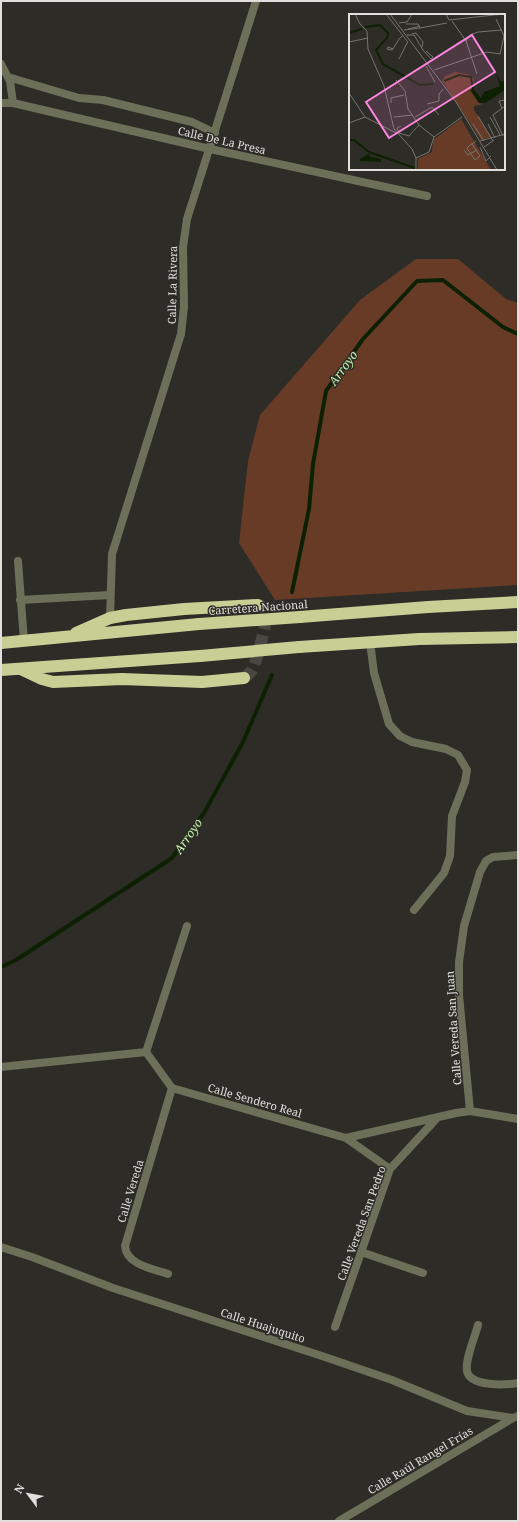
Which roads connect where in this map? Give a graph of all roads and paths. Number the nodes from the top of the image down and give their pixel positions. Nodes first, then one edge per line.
1 (256, 1) edge
2 (1, 64) edge
3 (8, 77) junction
4 (1, 102) edge
5 (13, 103) junction
6 (215, 133) junction
7 (210, 149) junction
8 (427, 196) dead end
9 (18, 561) dead end
10 (110, 595) junction
11 (20, 600) junction
12 (518, 602) edge
13 (258, 605) dead end
14 (110, 618) junction
15 (66, 637) junction
16 (518, 637) edge
17 (24, 641) junction
18 (370, 642) junction
19 (1, 643) edge
20 (22, 669) junction
21 (1, 670) edge
22 (244, 678) dead end
23 (518, 855) edge
24 (414, 910) dead end
25 (188, 926) dead end
26 (146, 1052) junction
27 (1, 1067) edge
28 (172, 1088) junction
29 (470, 1111) junction
30 (437, 1118) junction
31 (518, 1120) edge
32 (346, 1138) junction
33 (390, 1169) junction
34 (1, 1247) edge
35 (361, 1252) junction
36 (423, 1273) dead end
37 (168, 1274) dead end
38 (478, 1325) dead end
39 (335, 1327) dead end
40 (518, 1384) edge
41 (515, 1417) edge
42 (339, 1521) edge

1 - 6 street, Calle La Rivera
2 - 3 street
3 - 5 street
3 - 6 street
4 - 5 street, Calle De La Presa
5 - 7 street, Calle De La Presa
6 - 7 street, Calle La Rivera
7 - 8 street, Calle De La Presa
7 - 10 street, Calle La Rivera
9 - 11 street
10 - 11 street
10 - 14 street, Calle La Rivera
11 - 17 street
12 - 15 highway, Carretera Nacional, bridge
13 - 14 highway
14 - 15 highway
15 - 17 highway, Carretera Nacional
16 - 18 highway
17 - 19 highway, Carretera Nacional
18 - 20 highway, bridge
18 - 24 street
20 - 21 highway
20 - 22 highway
23 - 29 street, Calle Vereda San Juan
25 - 26 street
26 - 27 street
26 - 28 street
28 - 32 street, Calle Sendero Real
28 - 37 street, Calle Vereda
29 - 30 street, Calle Sendero Real
29 - 31 street, Calle Sendero Real
30 - 32 street, Calle Sendero Real
30 - 33 street, Calle Vereda San Pedro
32 - 33 street
33 - 35 street, Calle Vereda San Pedro
34 - 41 street, Calle Huajuquito
35 - 36 street
35 - 39 street, Calle Vereda San Pedro
38 - 40 street
41 - 42 street, Calle Raúl Rangel Frías

